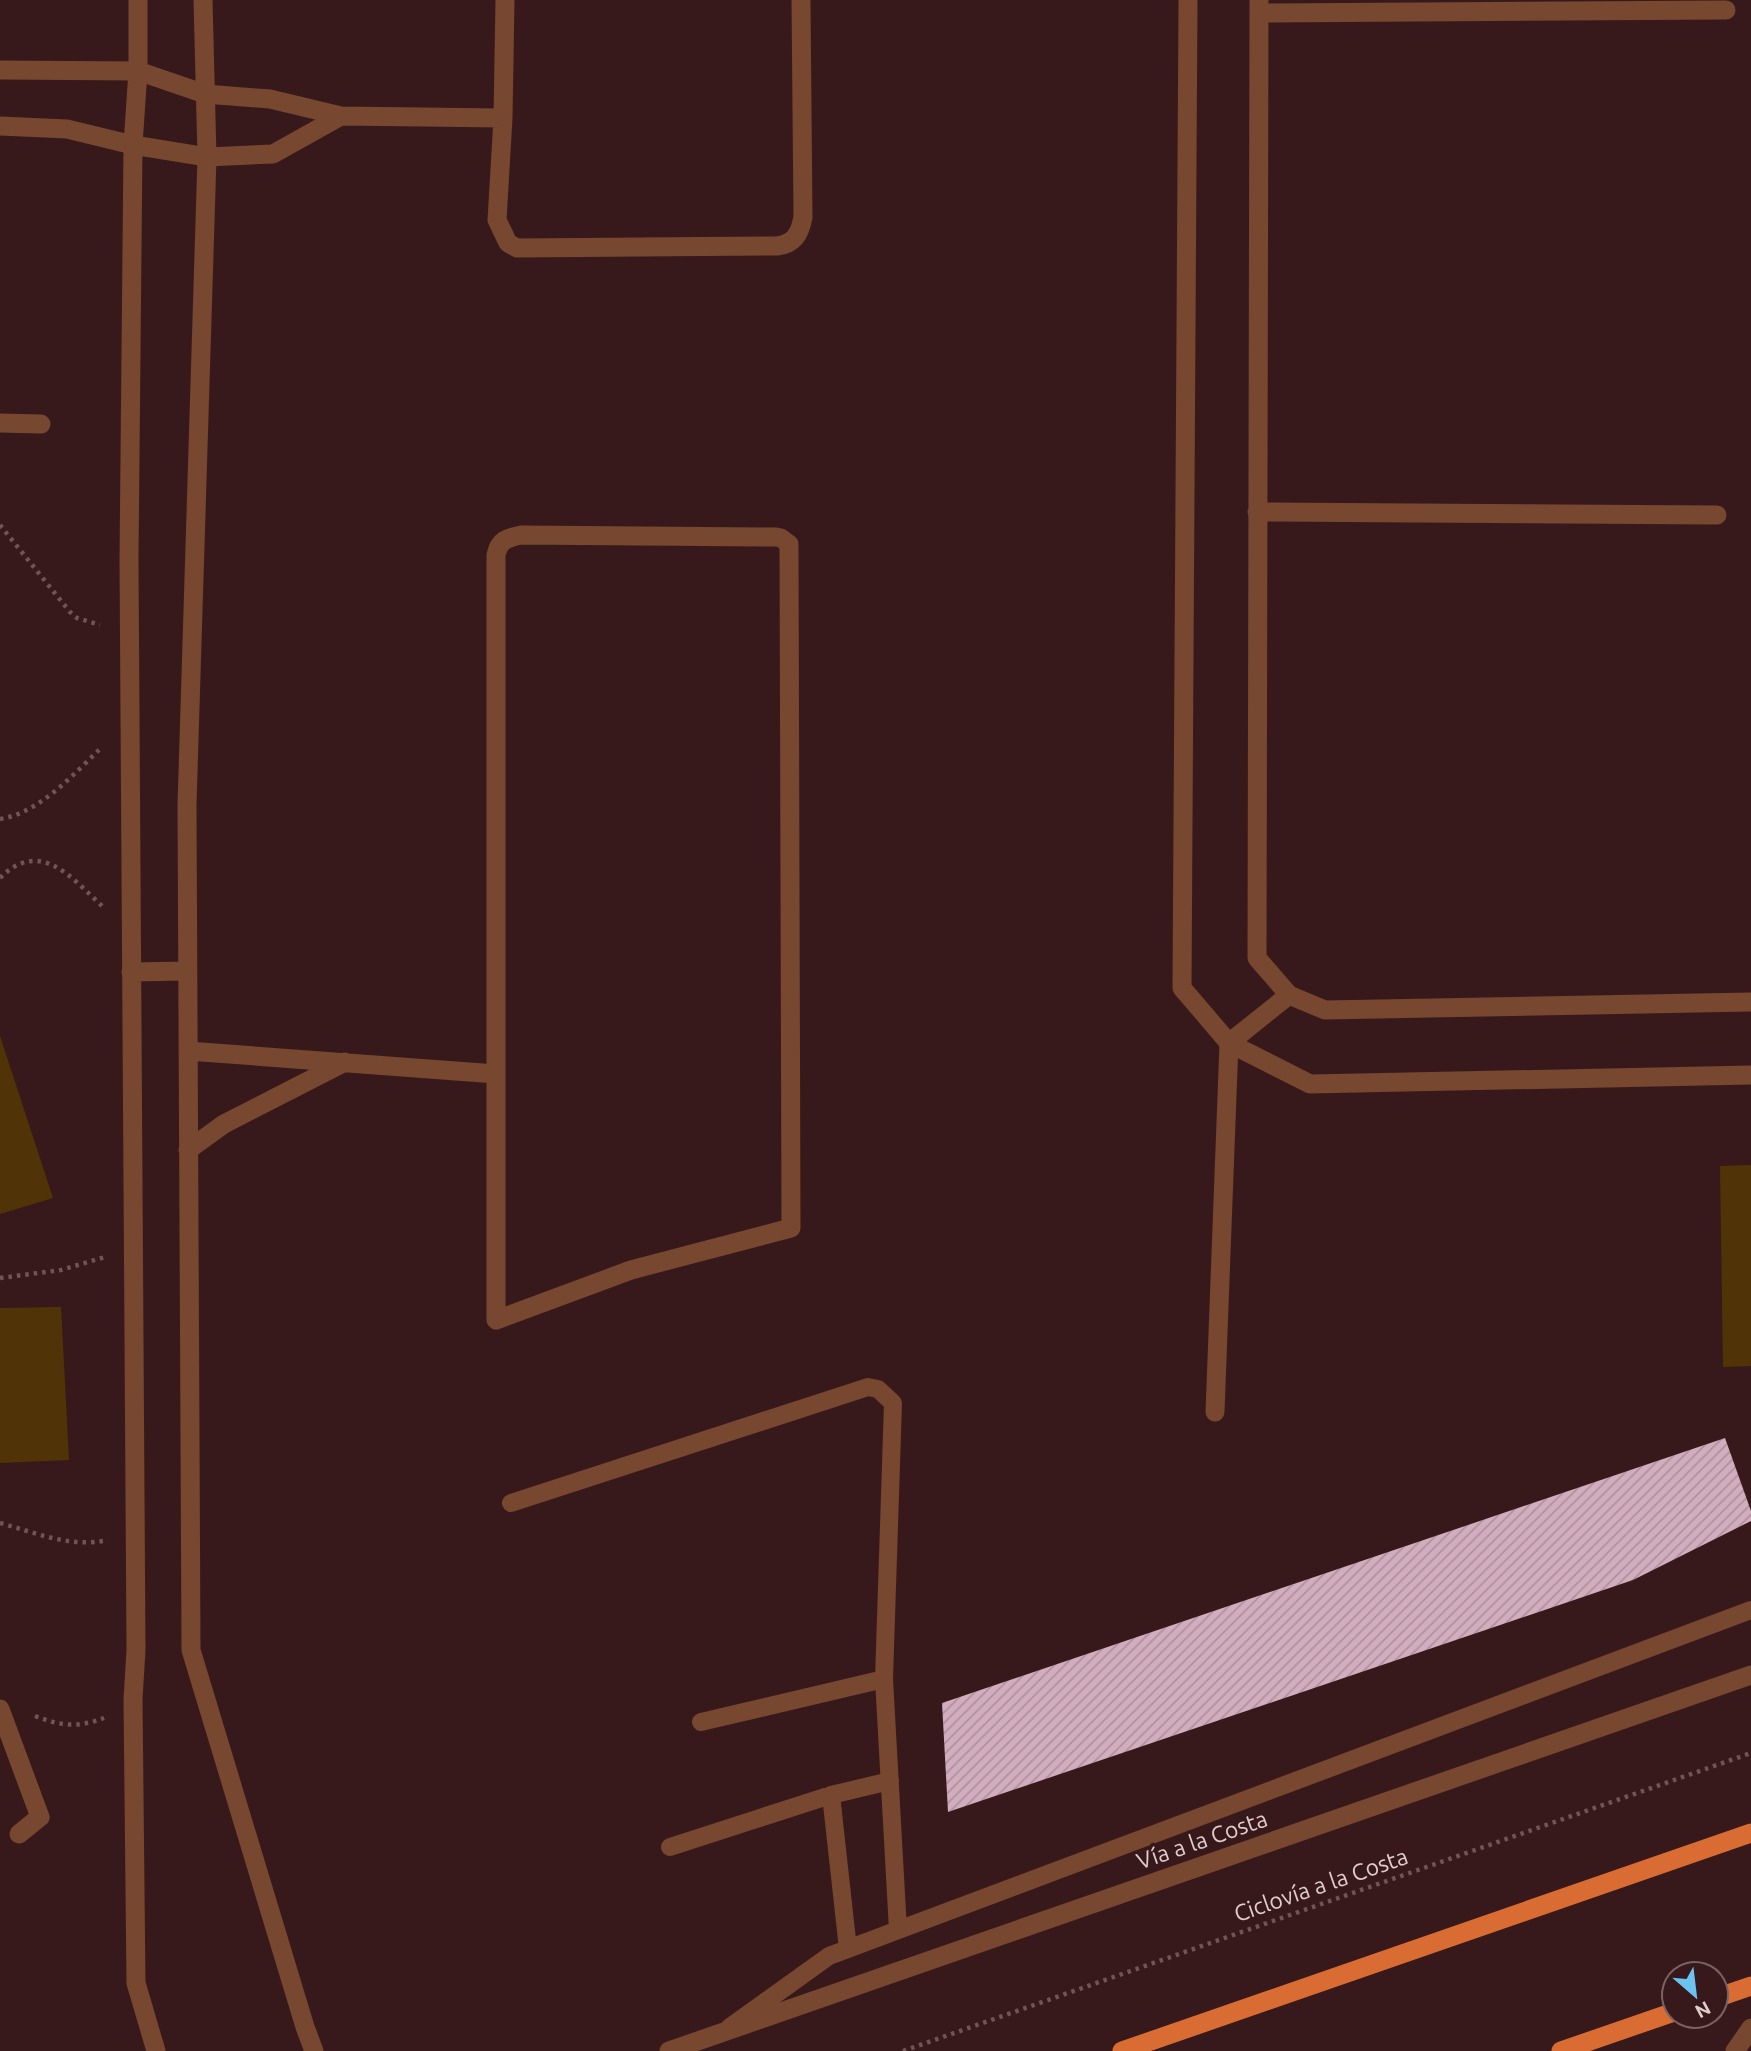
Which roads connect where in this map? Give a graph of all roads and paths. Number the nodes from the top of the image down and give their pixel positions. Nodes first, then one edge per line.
1 (138, 0) edge
2 (203, 0) edge
3 (505, 0) edge
4 (801, 0) edge
5 (1188, 0) edge
6 (1259, 6) edge
7 (1726, 10) dead end
8 (0, 70) edge
9 (138, 71) junction
10 (205, 94) junction
11 (341, 116) junction
12 (503, 118) junction
13 (0, 127) edge
14 (133, 145) junction
15 (206, 157) junction
16 (0, 423) edge
17 (41, 424) dead end
18 (1258, 512) junction
19 (1717, 515) dead end
20 (0, 525) edge
21 (129, 623) junction
22 (130, 721) junction
23 (0, 819) edge
24 (0, 877) edge
25 (131, 933) junction
26 (187, 971) junction
27 (131, 972) junction
28 (1289, 995) junction
29 (1751, 1002) edge
30 (1229, 1043) junction
31 (188, 1051) junction
32 (346, 1062) junction
33 (496, 1074) junction
34 (1751, 1075) edge
35 (188, 1150) junction
36 (134, 1243) junction
37 (0, 1278) edge
38 (1215, 1412) dead end
39 (511, 1503) dead end
40 (0, 1523) edge
41 (135, 1530) junction
42 (1751, 1610) edge
43 (1751, 1675) edge
44 (884, 1679) junction
45 (134, 1699) junction
46 (0, 1709) edge
47 (31, 1715) dead end
48 (701, 1722) dead end
49 (1751, 1753) edge
50 (890, 1781) junction
51 (831, 1795) junction
52 (1751, 1833) edge
53 (19, 1834) dead end
54 (670, 1847) dead end
55 (898, 1930) junction
56 (848, 1949) junction
57 (1751, 1986) edge
58 (1730, 1993) edge
59 (1660, 2017) edge
60 (1751, 2028) edge
61 (718, 2035) junction
62 (156, 2051) edge
63 (314, 2051) edge
64 (669, 2051) edge
65 (903, 2051) edge
66 (1122, 2051) edge
67 (1561, 2051) edge
68 (1735, 2051) edge

1 - 9 street
2 - 10 street
3 - 12 street
4 - 12 street
5 - 30 street
6 - 7 street
6 - 18 street
8 - 9 street
9 - 10 street
9 - 14 street
10 - 11 street
10 - 15 street
11 - 12 street
11 - 15 street
13 - 14 street
14 - 15 street
14 - 21 street
15 - 26 street
16 - 17 street
18 - 19 street
18 - 28 street
20 - 21 path
21 - 22 street
22 - 23 path
22 - 25 street
24 - 25 path
25 - 27 street
26 - 27 street
26 - 31 street
27 - 36 street
28 - 29 street
28 - 30 street
30 - 34 street
30 - 38 street
31 - 32 street
31 - 35 street
32 - 33 street
32 - 35 street
33 - 33 street
35 - 63 street
36 - 37 path
36 - 41 street
39 - 44 lane
40 - 41 path
41 - 45 street
42 - 55 lane
43 - 61 street, Vía a la Costa
44 - 48 lane
44 - 50 lane
45 - 47 path
45 - 62 street
46 - 53 street
49 - 65 path, Ciclovía a la Costa
50 - 51 lane
50 - 55 lane
51 - 54 lane
51 - 56 lane
52 - 66 highway
55 - 56 lane
56 - 61 lane
57 - 58 highway
59 - 67 highway
60 - 68 street
61 - 64 street, Vía a la Costa

